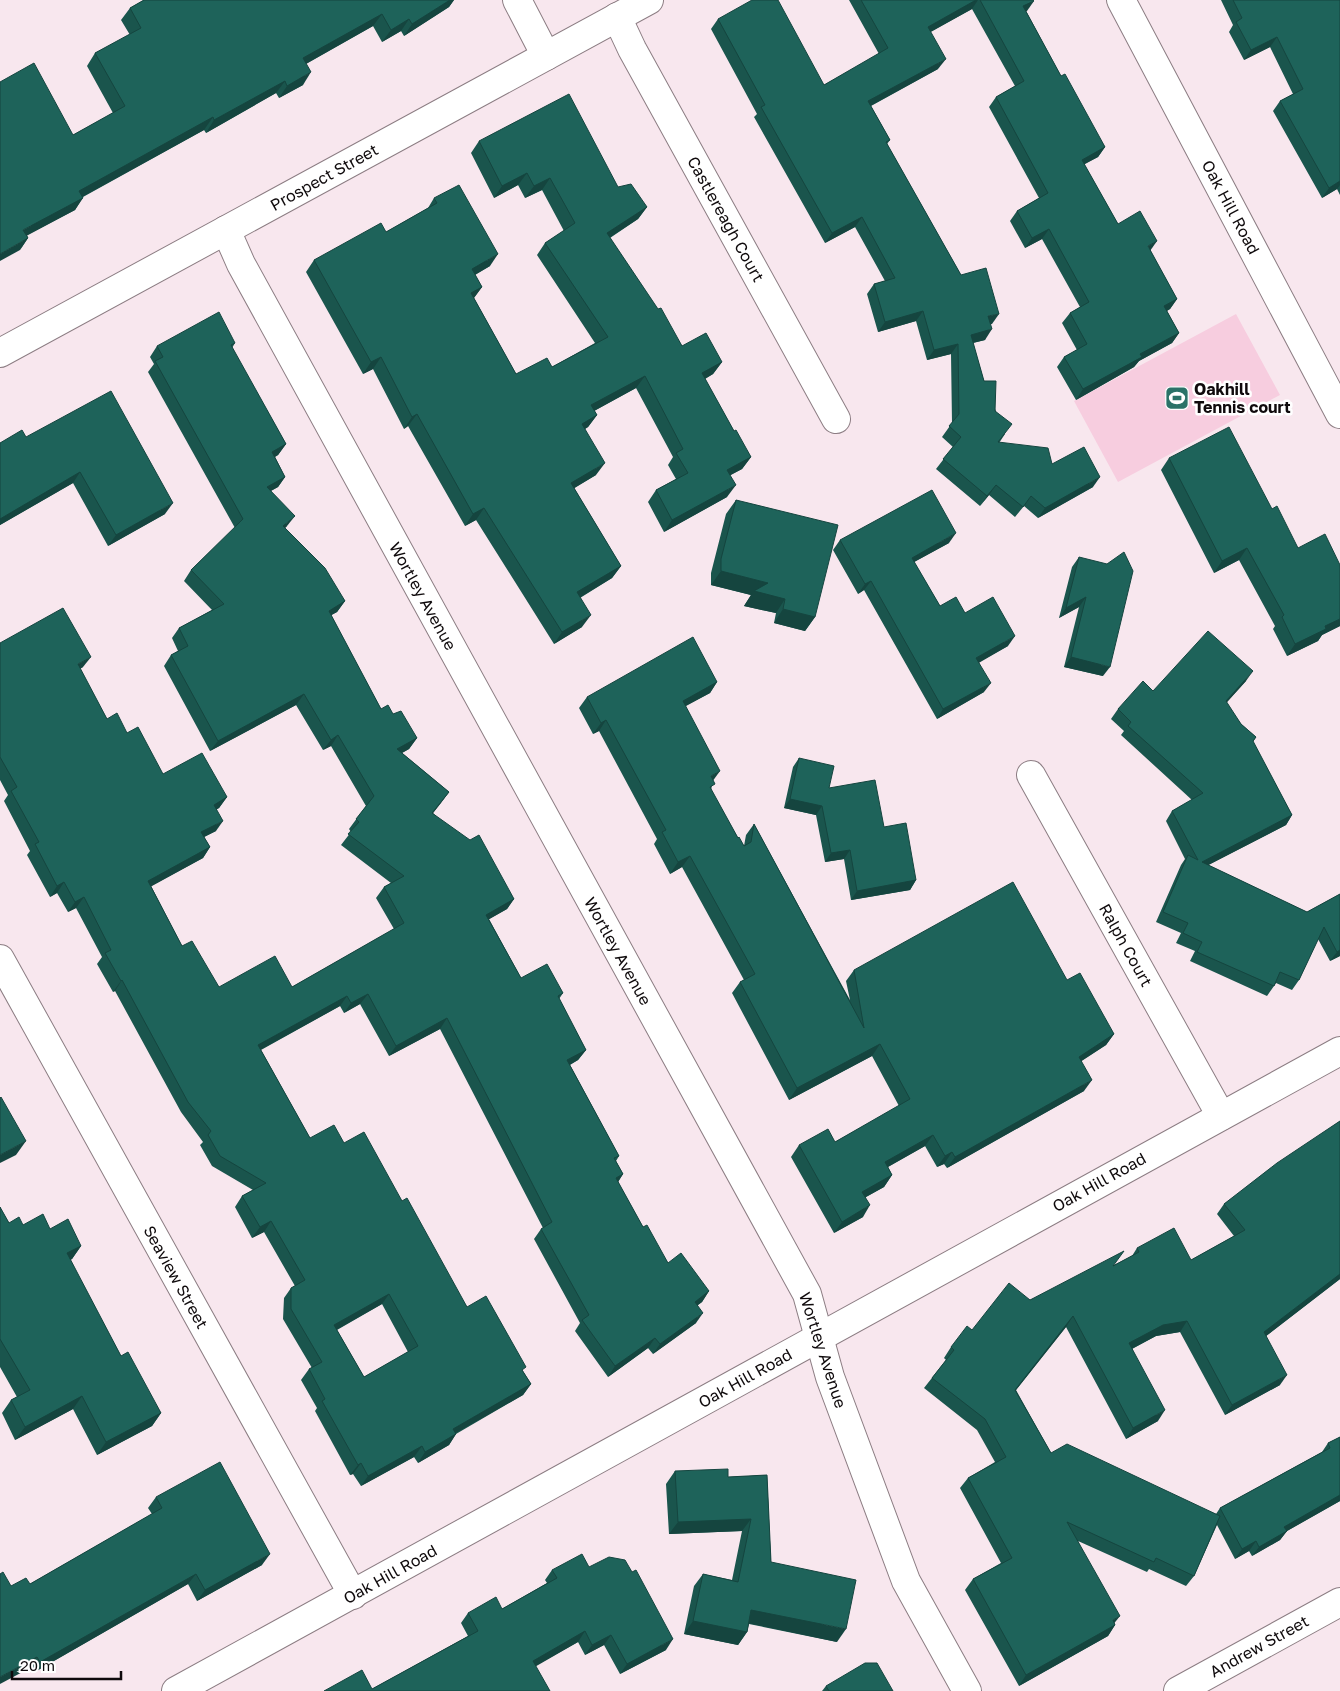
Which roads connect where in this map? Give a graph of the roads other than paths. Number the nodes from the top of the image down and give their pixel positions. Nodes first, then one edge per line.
1 (517, 0) edge
2 (649, 0) edge
3 (1121, 0) edge
4 (617, 17) junction
5 (546, 56) junction
6 (226, 230) junction
7 (0, 353) edge
8 (1340, 414) edge
9 (836, 419) dead end
10 (1031, 775) dead end
11 (0, 958) edge
12 (1340, 1051) edge
13 (1221, 1116) junction
14 (820, 1336) junction
15 (353, 1595) junction
16 (1340, 1602) edge
17 (176, 1691) edge
18 (967, 1691) edge
19 (1178, 1691) edge

1 - 5 street
2 - 4 street, Prospect Street
3 - 8 street, Oak Hill Road
4 - 5 street, Prospect Street
4 - 9 street, Castlereagh Court
5 - 6 street, Prospect Street
6 - 7 street, Prospect Street
6 - 14 street, Wortley Avenue
10 - 13 street, Ralph Court
11 - 15 street, Seaview Street
12 - 13 street, Oak Hill Road
13 - 14 street, Oak Hill Road
14 - 15 street, Oak Hill Road
14 - 18 street, Wortley Avenue
15 - 17 street, Oak Hill Road
16 - 19 street, Andrew Street

